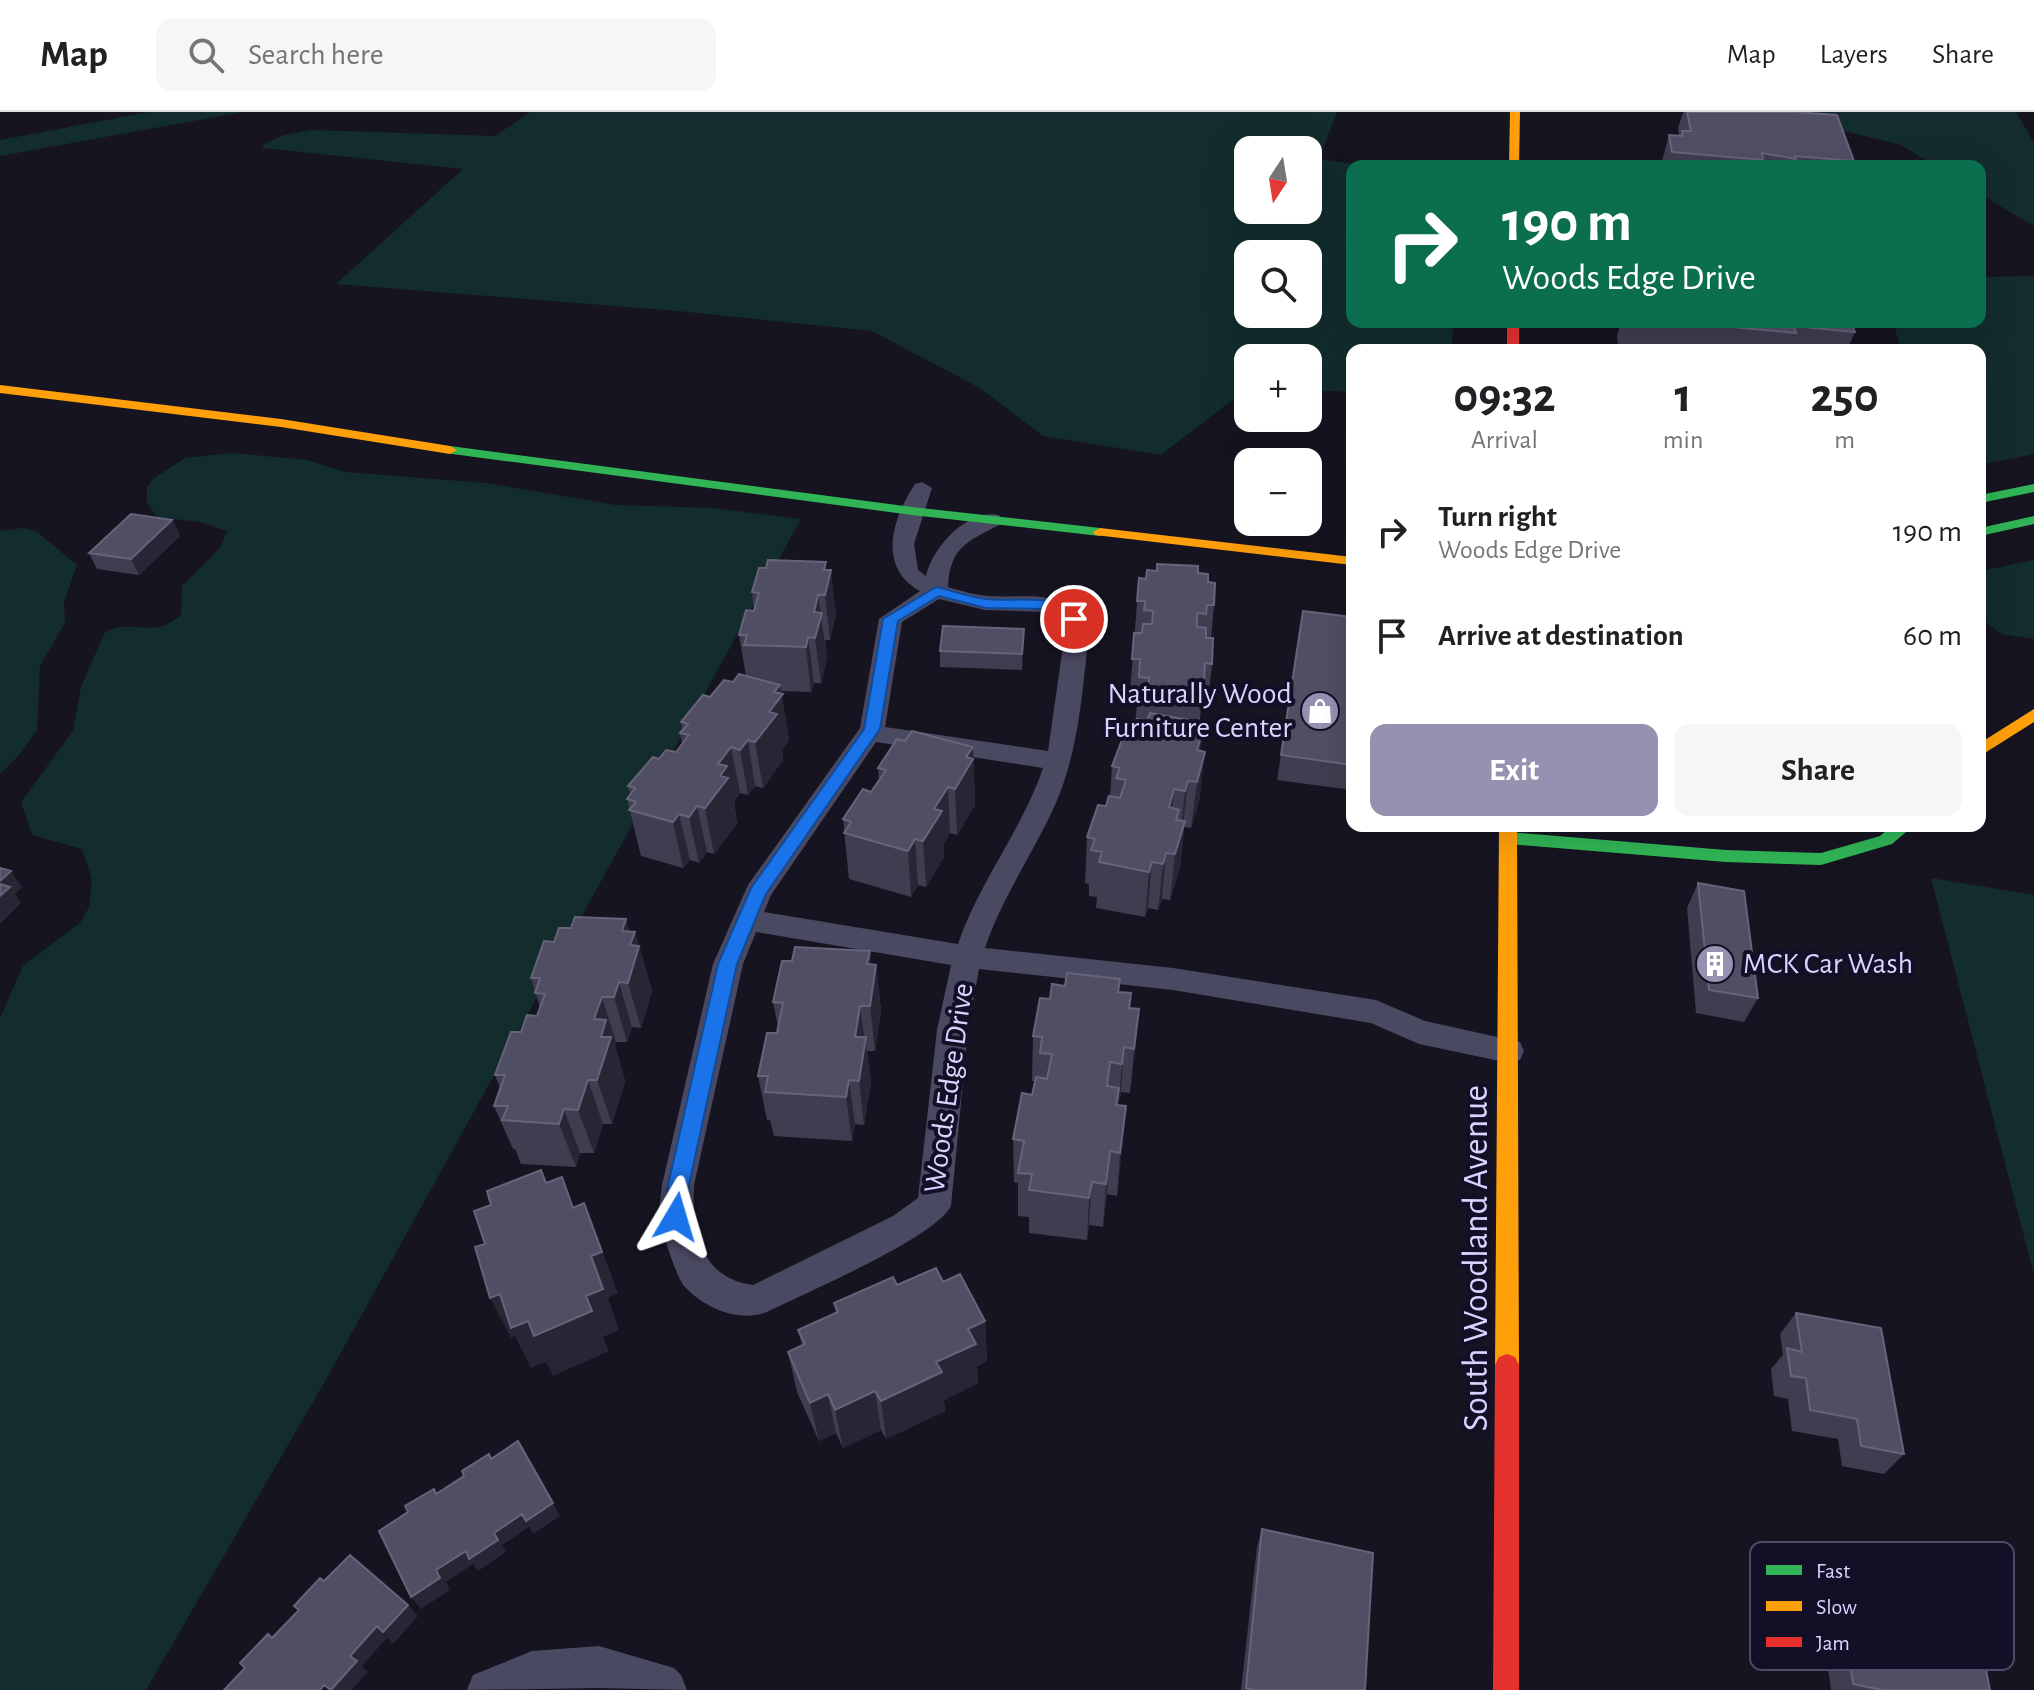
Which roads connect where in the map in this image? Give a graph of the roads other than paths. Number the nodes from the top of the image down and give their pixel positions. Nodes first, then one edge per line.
1 (1515, 112) edge
2 (1514, 160) edge
3 (0, 389) edge
4 (281, 423) junction
5 (641, 456) dead end
6 (923, 488) dead end
7 (2034, 488) edge
8 (1986, 498) edge
9 (912, 511) junction
10 (991, 520) junction
11 (2034, 520) edge
12 (1986, 531) edge
13 (1346, 560) edge
14 (936, 591) junction
15 (2034, 714) edge
16 (870, 733) junction
17 (1986, 747) edge
18 (1056, 761) junction
19 (1508, 832) edge
20 (1896, 832) edge
21 (748, 920) junction
22 (970, 957) junction
23 (1509, 1051) junction
24 (488, 1690) edge
25 (666, 1690) edge
26 (1506, 1690) edge

1 - 2 main road
3 - 4 main road
4 - 5 main road
4 - 9 main road
6 - 9 street
7 - 8 main road
9 - 10 main road
9 - 14 street
10 - 13 main road
10 - 14 street
11 - 12 main road
14 - 16 street, Woods Edge Drive
14 - 18 street, Woods Edge Drive
15 - 17 main road
16 - 18 street
16 - 21 street, Woods Edge Drive
18 - 22 street, Woods Edge Drive
19 - 20 main road
19 - 23 main road, South Woodland Avenue
21 - 22 street, Woods Edge Drive
21 - 22 street, Woods Edge Drive
22 - 23 street, Woods Edge Drive
23 - 26 main road, South Woodland Avenue
24 - 25 street

